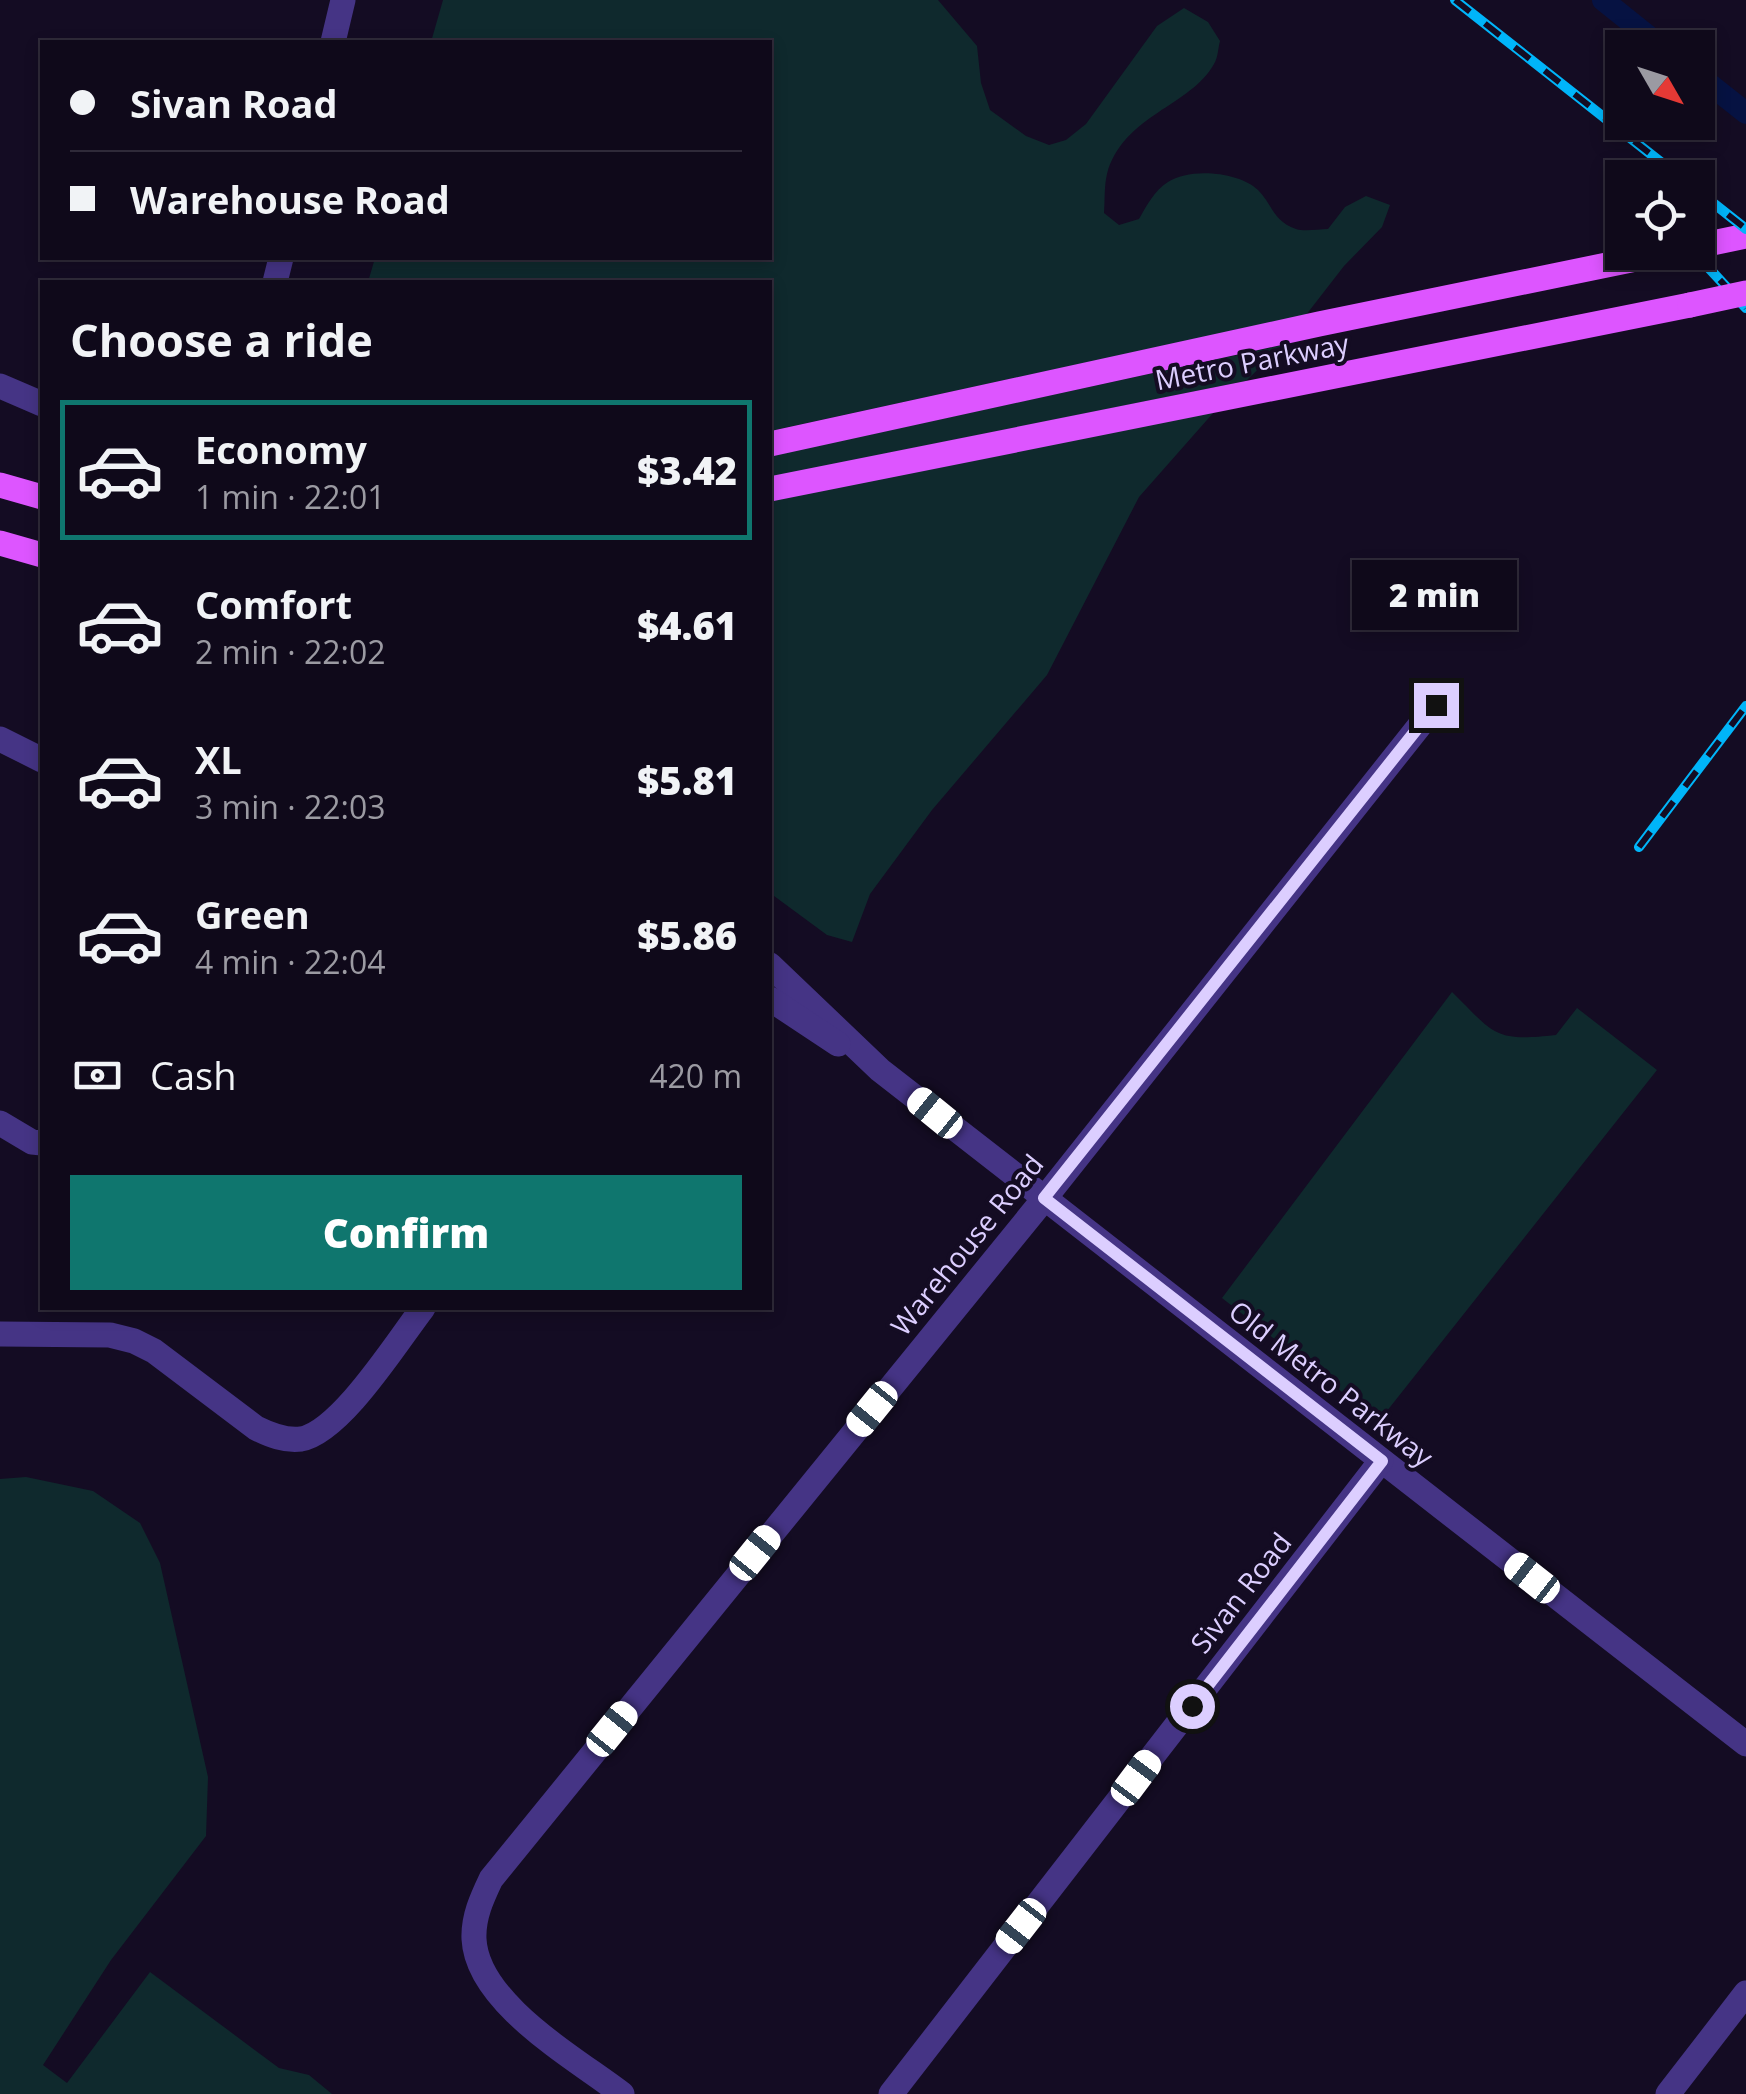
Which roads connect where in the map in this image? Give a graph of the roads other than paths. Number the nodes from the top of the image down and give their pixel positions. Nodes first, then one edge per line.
1 (343, 0) edge
2 (333, 40) edge
3 (1746, 236) edge
4 (1715, 242) edge
5 (1605, 266) edge
6 (1746, 294) edge
7 (0, 386) edge
8 (40, 403) edge
9 (772, 444) edge
10 (0, 484) edge
11 (772, 489) edge
12 (40, 496) edge
13 (0, 543) edge
14 (40, 553) edge
15 (1436, 705) dead end
16 (0, 739) edge
17 (40, 759) edge
18 (772, 967) edge
19 (772, 1000) edge
20 (880, 1070) junction
21 (0, 1123) edge
22 (40, 1142) edge
23 (1044, 1198) junction
24 (421, 1310) edge
25 (0, 1334) edge
26 (1382, 1461) junction
27 (1746, 1744) edge
28 (1746, 1993) edge
29 (622, 2094) edge
30 (891, 2094) edge
31 (1668, 2094) edge

1 - 2 street
3 - 4 main road
5 - 9 main road, Metro Parkway
6 - 11 main road, Metro Parkway, bridge
7 - 8 street
10 - 12 main road
13 - 14 main road
15 - 23 street, Warehouse Road
16 - 17 street
18 - 20 street, Old Metro Parkway
19 - 20 street, Old Metro Parkway
20 - 23 street, Old Metro Parkway
21 - 22 street
23 - 26 street, Old Metro Parkway
23 - 29 street, Warehouse Road
24 - 25 street
26 - 27 street, Old Metro Parkway
26 - 30 street, Sivan Road
28 - 31 street

